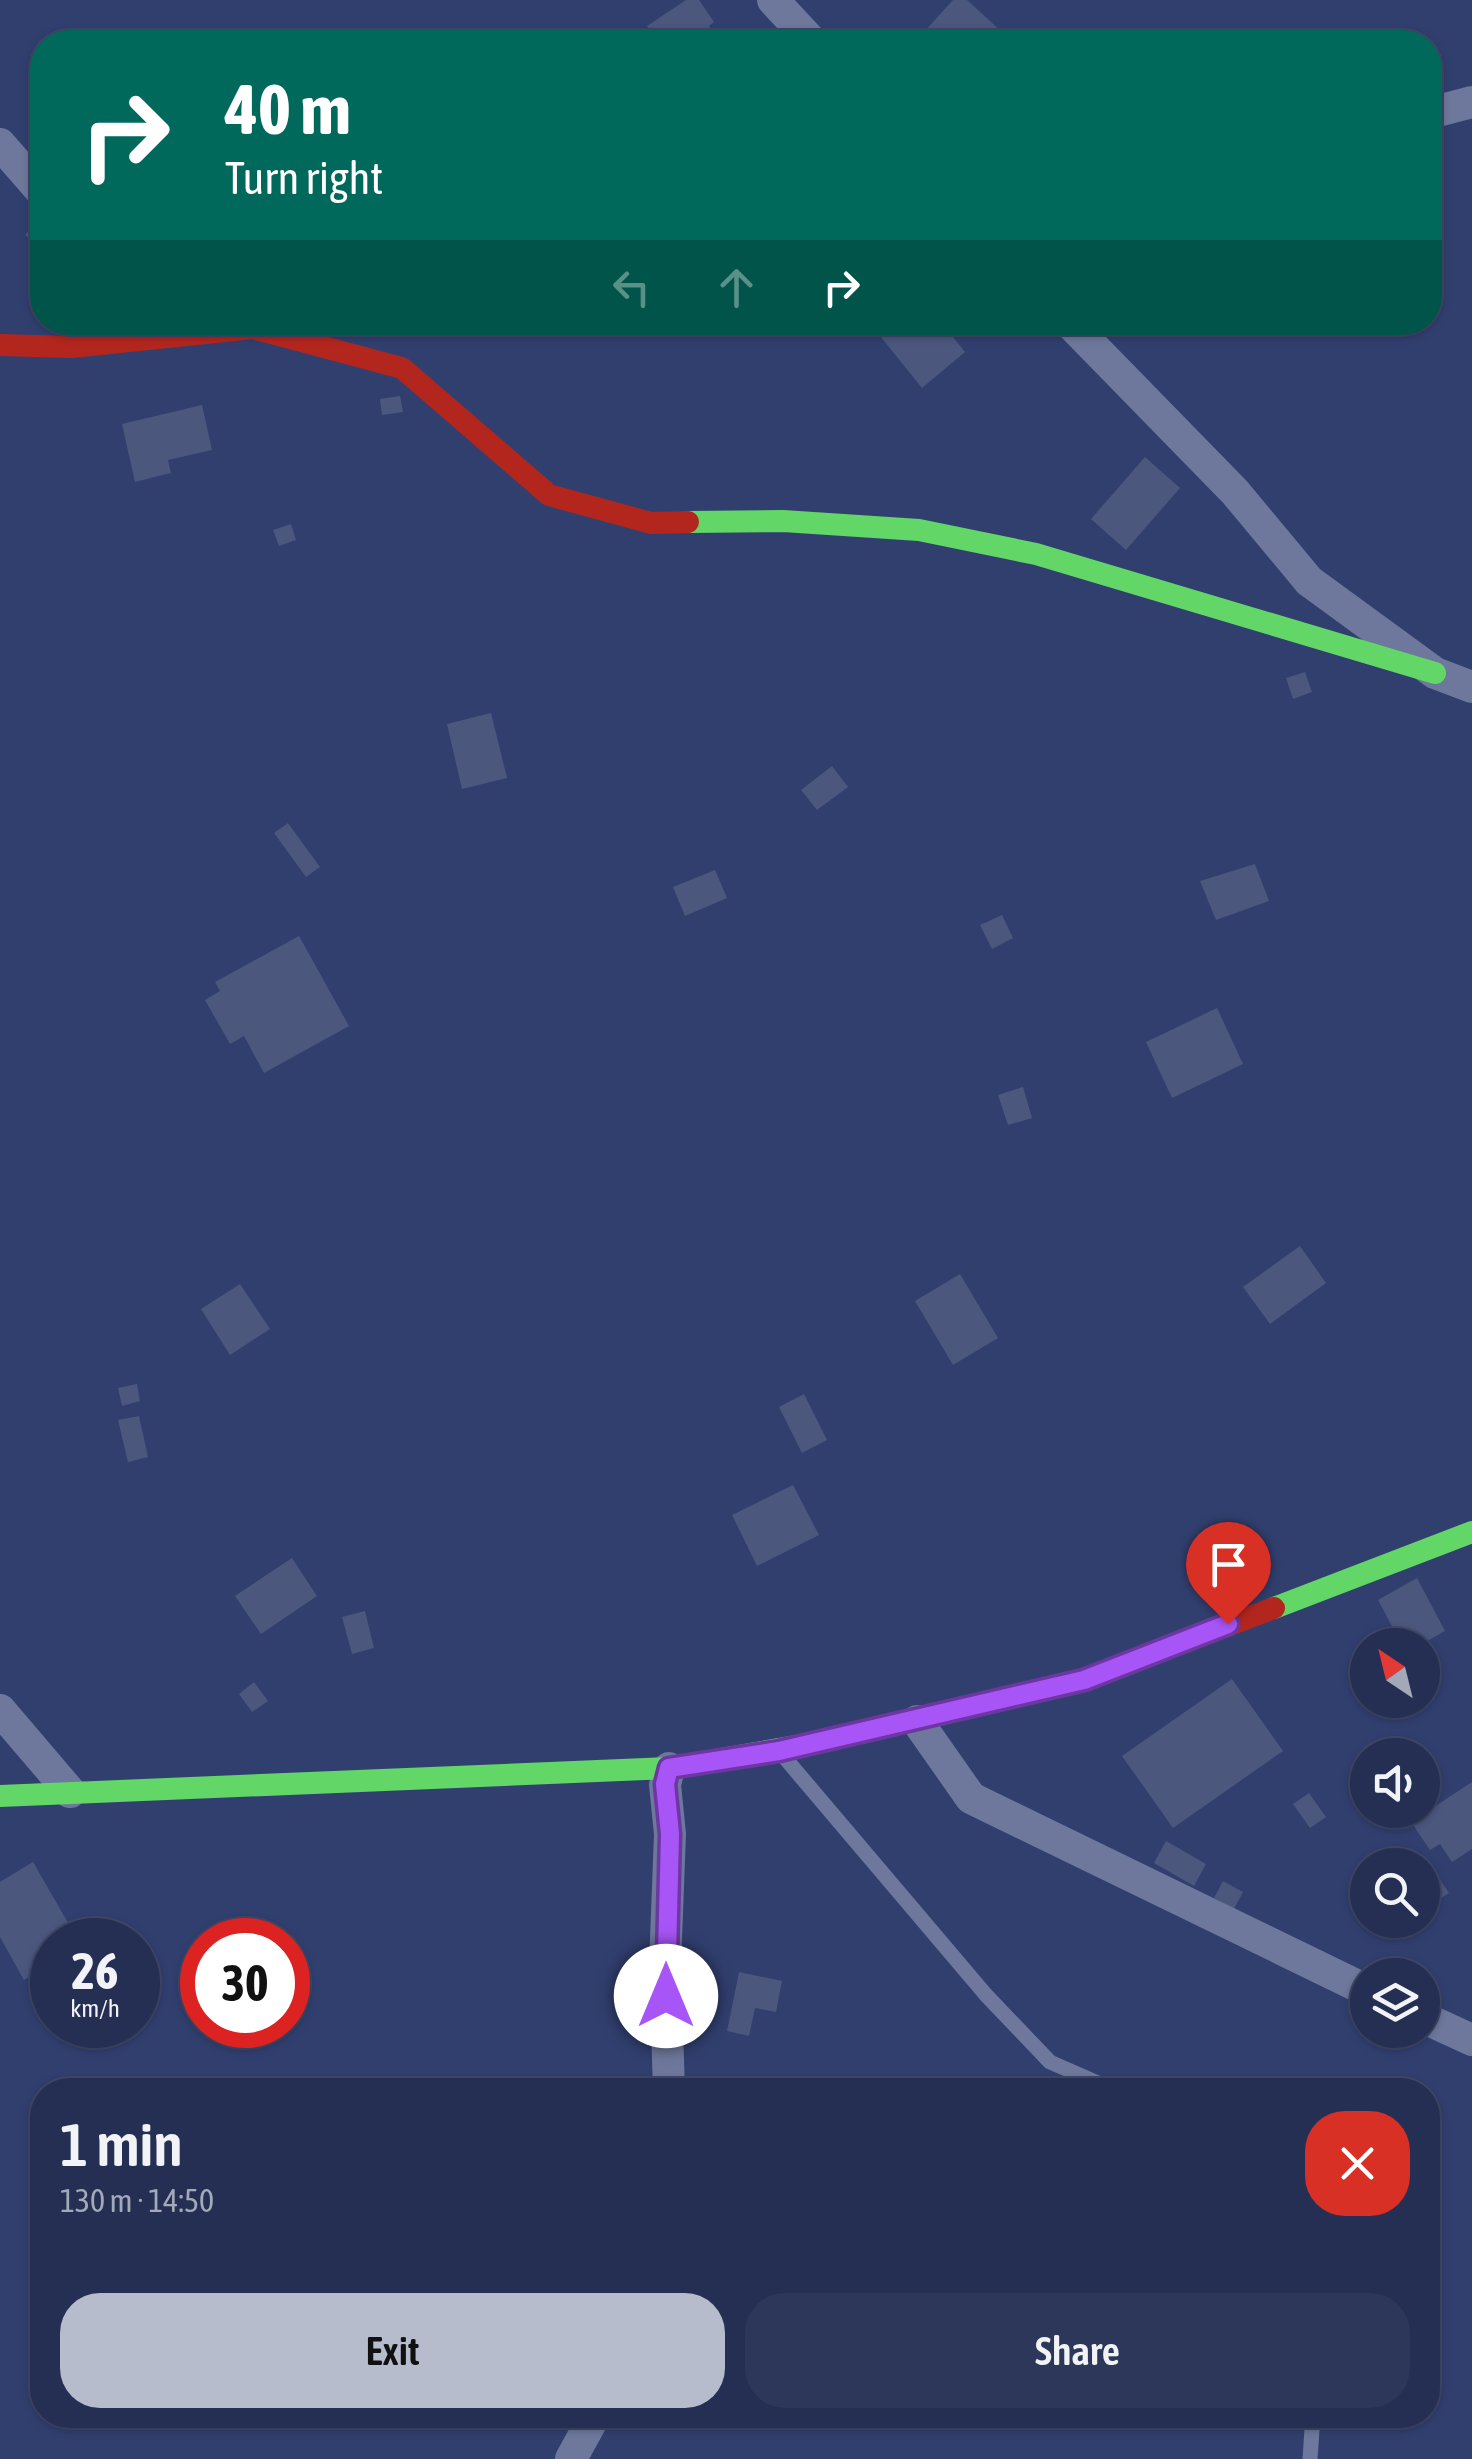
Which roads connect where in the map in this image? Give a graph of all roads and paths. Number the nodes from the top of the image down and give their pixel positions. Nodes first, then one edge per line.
1 (773, 0) edge
2 (801, 30) edge
3 (1472, 102) edge
4 (1442, 111) edge
5 (0, 144) edge
6 (30, 178) edge
7 (173, 335) edge
8 (281, 335) edge
9 (1088, 335) edge
10 (0, 345) edge
11 (1435, 672) junction
12 (1472, 687) edge
13 (1472, 1532) edge
14 (0, 1710) edge
15 (917, 1721) junction
16 (779, 1751) junction
17 (669, 1768) junction
18 (70, 1792) junction
19 (0, 1796) edge
20 (1350, 1981) edge
21 (1440, 2025) edge
22 (1472, 2040) edge
23 (669, 2078) edge
24 (1087, 2078) edge
25 (588, 2428) edge
26 (1313, 2428) edge
27 (571, 2459) edge
28 (1310, 2459) edge

1 - 2 street
3 - 4 street
5 - 6 street
7 - 10 street
8 - 11 street
9 - 11 street
11 - 12 street
13 - 15 street
14 - 18 street
15 - 16 street
15 - 20 street
16 - 17 street
16 - 24 lane
17 - 18 street
17 - 23 street
18 - 19 street
21 - 22 street
25 - 27 street
26 - 28 lane

